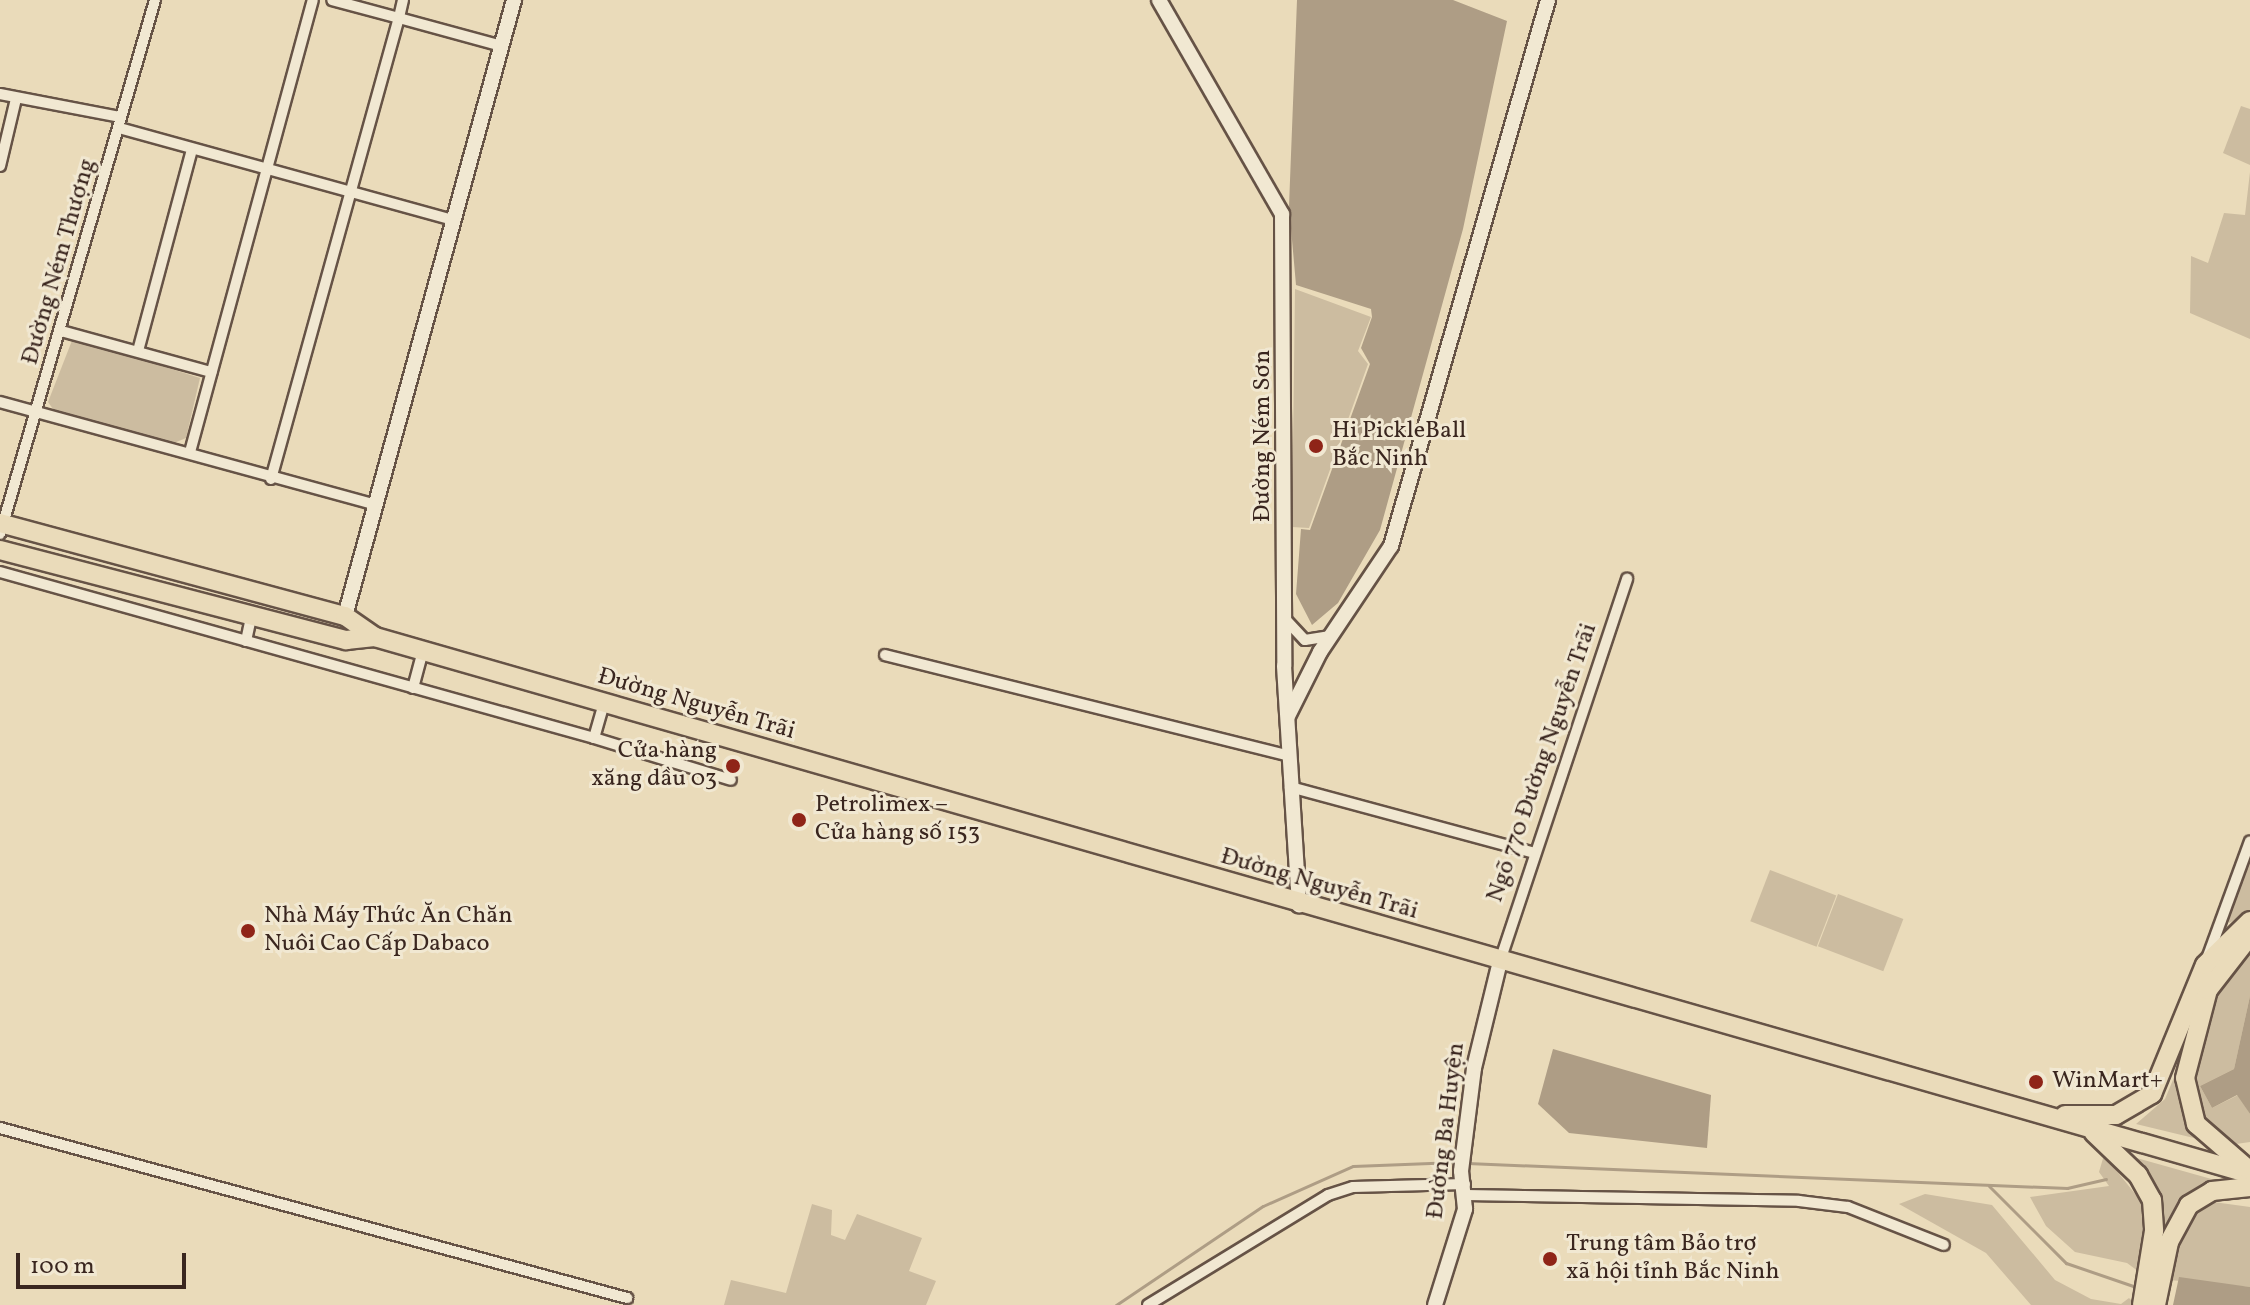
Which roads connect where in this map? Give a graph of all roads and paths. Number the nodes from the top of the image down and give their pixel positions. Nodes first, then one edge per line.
1 (155, 0) edge
2 (313, 0) edge
3 (332, 0) edge
4 (403, 0) edge
5 (514, 0) edge
6 (1159, 0) edge
7 (1539, 0) edge
8 (1548, 0) edge
9 (399, 18) junction
10 (1535, 35) junction
11 (502, 46) junction
12 (0, 94) edge
13 (16, 99) junction
14 (121, 117) junction
15 (119, 128) junction
16 (192, 150) junction
17 (0, 166) edge
18 (267, 167) junction
19 (351, 191) junction
20 (454, 220) junction
21 (61, 331) junction
22 (138, 351) junction
23 (211, 372) junction
24 (0, 402) edge
25 (37, 413) junction
26 (190, 452) junction
27 (271, 479) junction
28 (376, 505) junction
29 (1, 527) edge
30 (0, 550) edge
31 (0, 572) edge
32 (103, 579) junction
33 (1627, 579) dead end
34 (97, 599) junction
35 (345, 616) junction
36 (251, 618) junction
37 (1287, 621) junction
38 (1334, 632) junction
39 (375, 637) junction
40 (246, 641) junction
41 (423, 650) junction
42 (885, 655) dead end
43 (413, 688) junction
44 (604, 703) junction
45 (1287, 718) junction
46 (594, 738) junction
47 (1289, 756) junction
48 (731, 780) dead end
49 (1290, 787) junction
50 (2250, 841) edge
51 (1531, 852) junction
52 (1299, 906) junction
53 (2250, 921) edge
54 (2250, 936) edge
55 (1500, 961) junction
56 (2205, 965) junction
57 (2046, 1115) junction
58 (0, 1128) edge
59 (2088, 1128) junction
60 (2250, 1172) edge
61 (1464, 1184) junction
62 (2250, 1187) edge
63 (1944, 1245) dead end
64 (627, 1298) dead end
65 (1148, 1305) edge
66 (1435, 1305) edge
67 (2142, 1305) edge
68 (2156, 1305) edge

1 - 14 street, Đường Ném Thượng
2 - 18 street
3 - 9 street
4 - 9 street
5 - 11 street
6 - 37 street, Đường Ném Sơn
7 - 10 street
8 - 10 street
9 - 11 street
9 - 19 street
10 - 38 street
11 - 20 street
12 - 13 street
13 - 14 street
13 - 17 street
14 - 15 street, Đường Ném Thượng
15 - 16 street
15 - 21 street, Đường Ném Thượng
16 - 18 street
16 - 22 street
18 - 19 street
18 - 23 street
19 - 20 street
19 - 27 street
20 - 28 street
21 - 22 street
21 - 25 street, Đường Ném Thượng
22 - 23 street
23 - 26 street
24 - 25 street
25 - 26 street
25 - 29 street, Đường Ném Thượng
26 - 27 street
27 - 28 street
28 - 35 street
29 - 35 highway, Đường Nguyễn Trãi
30 - 32 highway, Đường Nguyễn Trãi
31 - 34 street
32 - 34 street
32 - 36 highway, Đường Nguyễn Trãi
33 - 51 street, Ngõ 770 Đường Nguyễn Trãi
34 - 40 street
35 - 39 highway, Đường Nguyễn Trãi
36 - 39 highway, Đường Nguyễn Trãi
36 - 40 street
37 - 38 street
37 - 45 street, Đường Ném Sơn
38 - 45 street
39 - 41 highway, Đường Nguyễn Trãi
40 - 43 street
41 - 43 street
41 - 44 highway, Đường Nguyễn Trãi
42 - 47 street
43 - 46 street
44 - 46 street
44 - 52 highway, Đường Nguyễn Trãi
45 - 47 street, Đường Ném Sơn
46 - 48 street
47 - 49 street, Đường Ném Sơn
49 - 51 street
49 - 52 street, Đường Ném Sơn
50 - 56 street
51 - 55 street, Ngõ 770 Đường Nguyễn Trãi
52 - 55 highway, Đường Nguyễn Trãi
53 - 56 highway
54 - 60 highway
55 - 57 highway, Đường Nguyễn Trãi
55 - 61 street, Đường Ba Huyện
56 - 57 highway
57 - 59 highway, Đường Nguyễn Trãi
58 - 64 street
59 - 60 highway, Đường Nguyễn Trãi
59 - 67 highway
61 - 63 street
61 - 65 street
61 - 66 street, Đường Ba Huyện
62 - 68 highway

